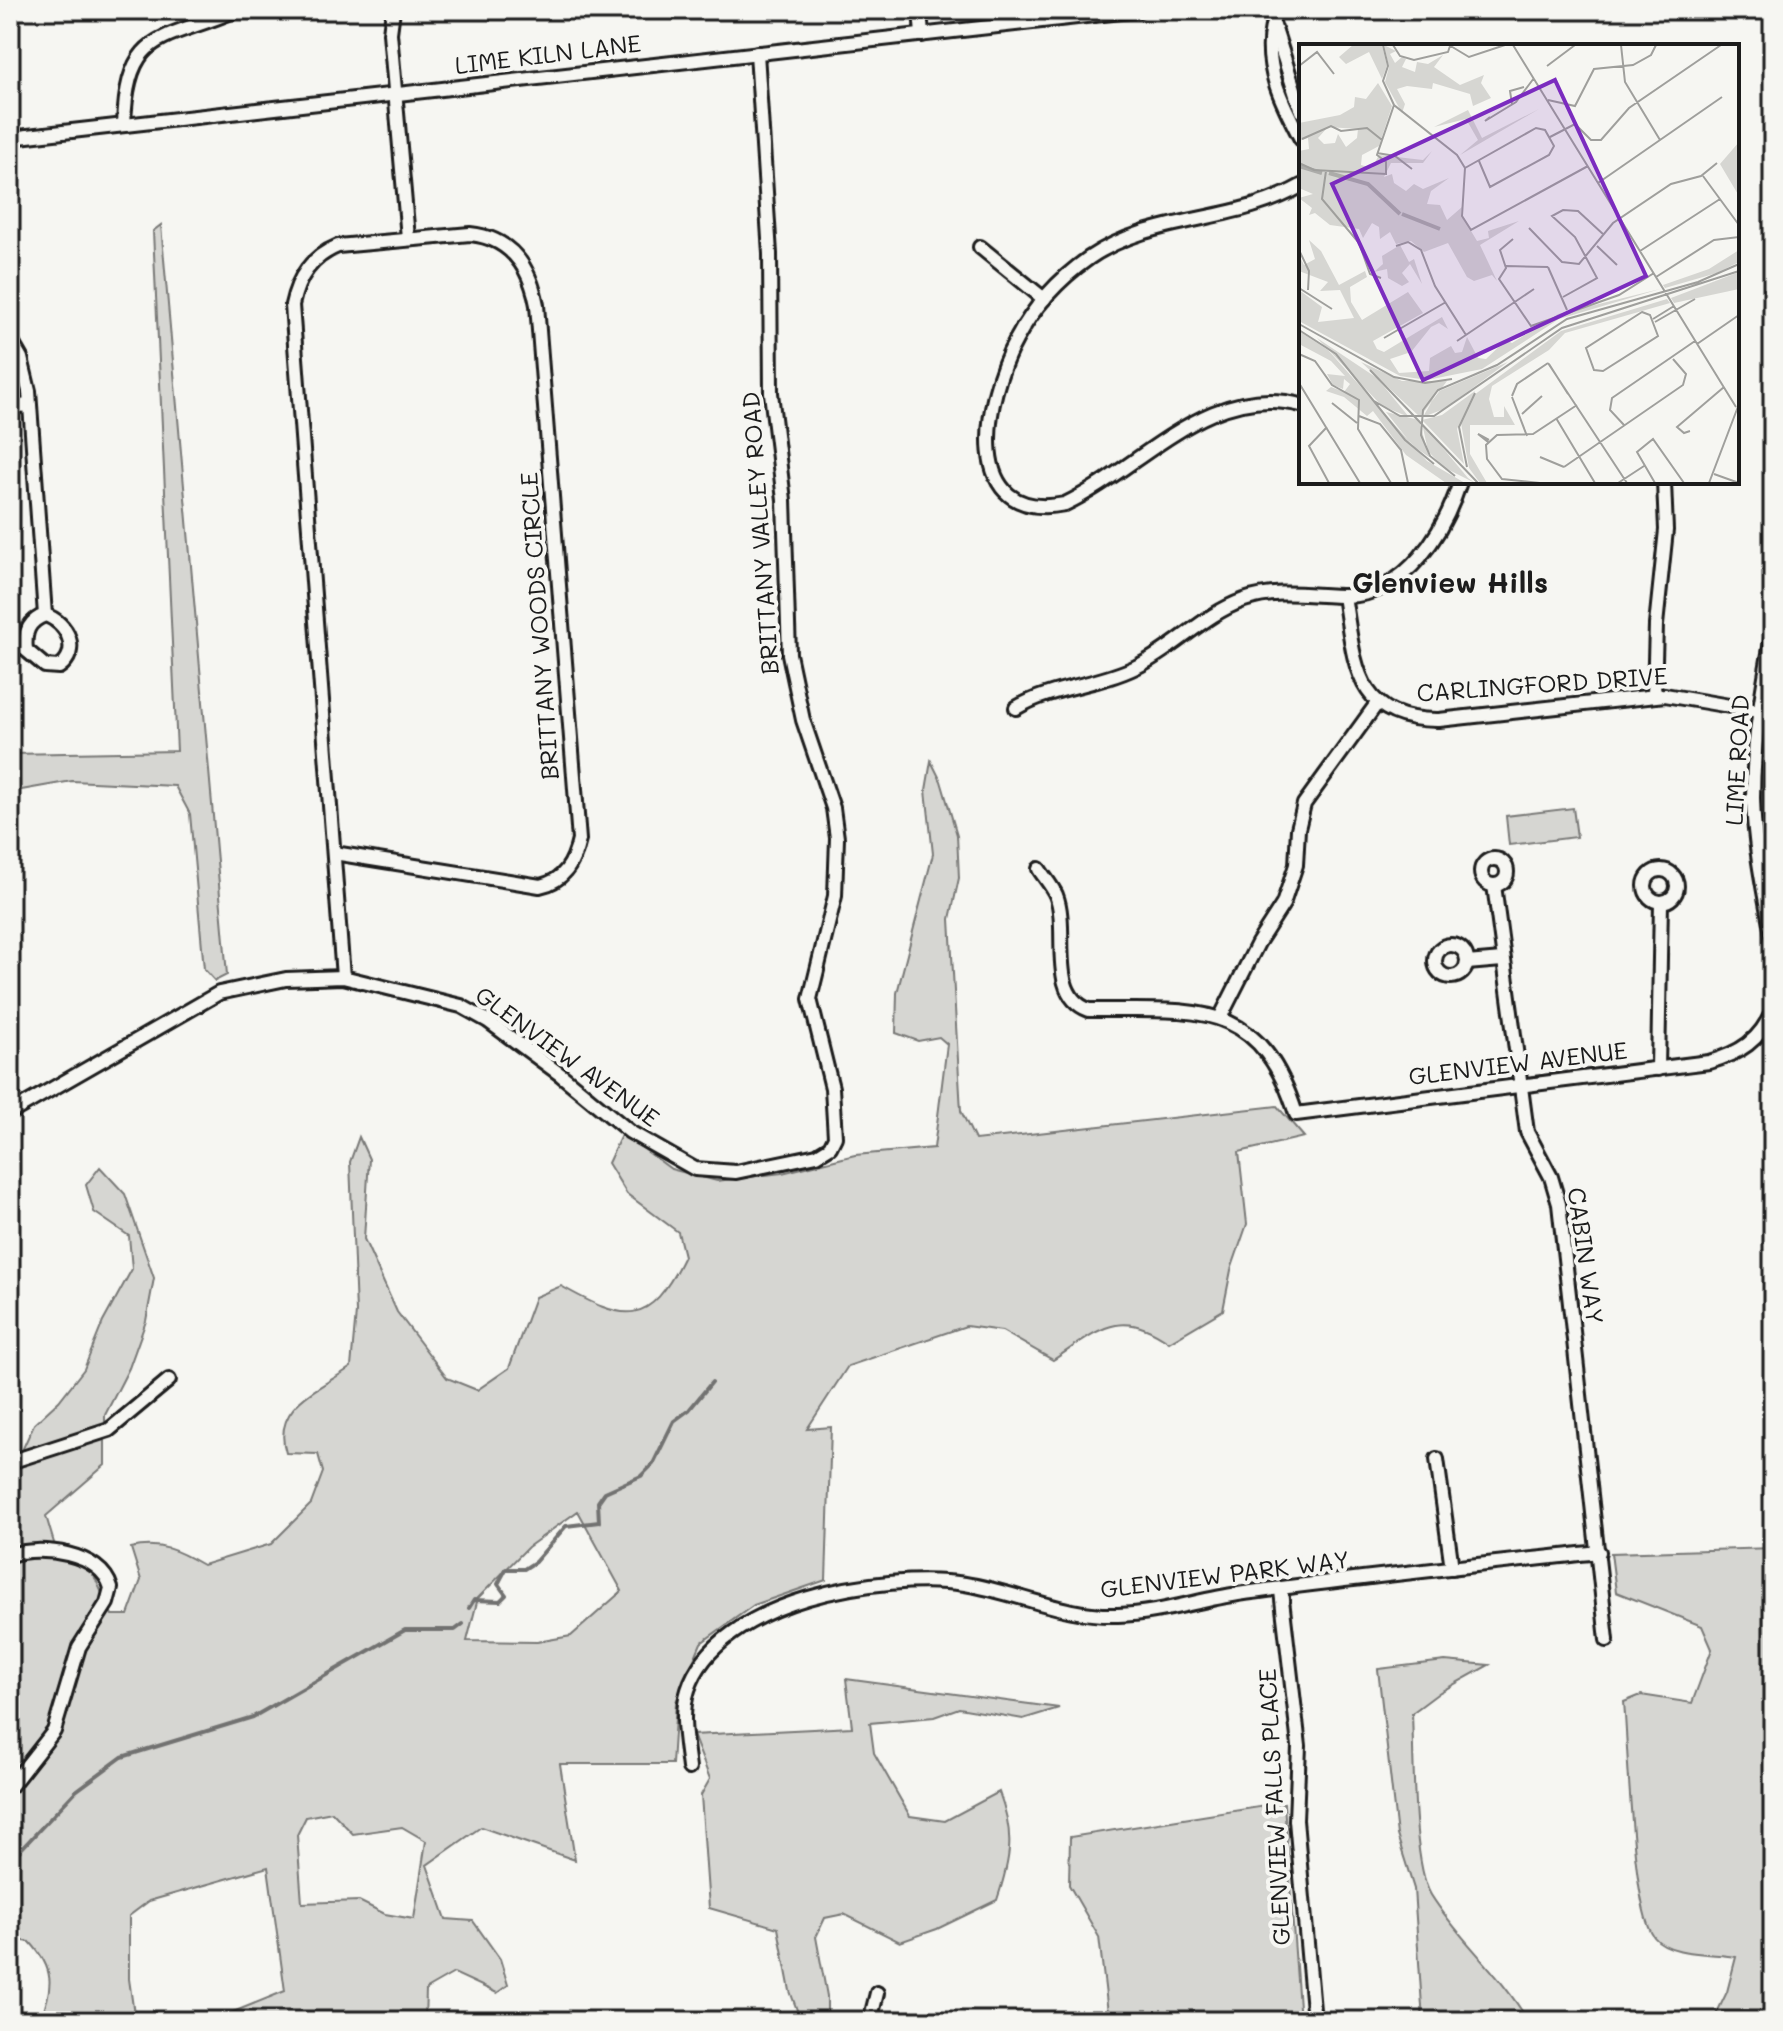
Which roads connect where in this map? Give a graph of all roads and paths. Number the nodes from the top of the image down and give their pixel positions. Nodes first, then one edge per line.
1 (236, 10) edge
2 (393, 10) edge
3 (920, 10) edge
4 (1139, 10) edge
5 (1269, 10) edge
6 (922, 35) junction
7 (757, 53) junction
8 (1279, 70) junction
9 (396, 94) junction
10 (1299, 107) edge
11 (1298, 123) edge
12 (124, 125) junction
13 (10, 138) edge
14 (1299, 187) edge
15 (408, 238) junction
16 (980, 247) dead end
17 (1044, 299) junction
18 (10, 339) edge
19 (29, 405) junction
20 (1299, 405) edge
21 (10, 407) edge
22 (1459, 484) edge
23 (1664, 484) edge
24 (1344, 596) junction
25 (45, 615) junction
26 (1773, 631) edge
27 (1654, 696) junction
28 (1378, 702) junction
29 (1016, 708) dead end
30 (1759, 711) junction
31 (334, 853) junction
32 (1039, 869) dead end
33 (1494, 885) dead end
34 (1661, 902) dead end
35 (1773, 939) edge
36 (1502, 960) junction
37 (1467, 963) dead end
38 (343, 977) junction
39 (1773, 1010) edge
40 (1220, 1018) junction
41 (1658, 1069) junction
42 (1520, 1086) junction
43 (10, 1113) edge
44 (834, 1141) joint
45 (169, 1380) dead end
46 (1437, 1459) dead end
47 (10, 1462) edge
48 (1599, 1552) junction
49 (10, 1555) edge
50 (1452, 1568) junction
51 (1281, 1591) junction
52 (1607, 1640) dead end
53 (689, 1768) dead end
54 (10, 1787) edge
55 (877, 1993) dead end
56 (870, 2021) edge
57 (1314, 2021) edge

1 - 12 street
2 - 9 street
3 - 6 street
4 - 6 street, LIME KILN LANE
5 - 8 street
6 - 7 street, LIME KILN LANE
7 - 9 street, LIME KILN LANE
7 - 44 street, BRITTANY VALLEY ROAD
8 - 10 street
8 - 11 street
9 - 12 street, LIME KILN LANE
9 - 15 street
12 - 13 street, LIME KILN LANE
14 - 17 street
15 - 31 street, BRITTANY WOODS CIRCLE
15 - 31 street, BRITTANY WOODS CIRCLE
16 - 17 street
17 - 20 street
18 - 19 street
19 - 21 street
19 - 25 street
22 - 24 street
23 - 27 street
24 - 28 street
24 - 29 street
25 - 25 street
26 - 30 street, LIME ROAD
27 - 28 street, CARLINGFORD DRIVE
27 - 30 street, CARLINGFORD DRIVE
28 - 40 street
30 - 35 street, LIME ROAD
31 - 38 street, BRITTANY WOODS CIRCLE
32 - 40 street
33 - 36 street, CABIN WAY
34 - 41 street
36 - 37 street
36 - 42 street, CABIN WAY
38 - 43 street, GLENVIEW AVENUE
38 - 44 street, GLENVIEW AVENUE
39 - 41 street, GLENVIEW AVENUE
40 - 42 street, GLENVIEW AVENUE
41 - 42 street, GLENVIEW AVENUE
42 - 48 street, CABIN WAY
45 - 47 street
46 - 50 street
48 - 50 street, GLENVIEW PARK WAY
48 - 52 street, CABIN WAY
49 - 54 street
50 - 51 street, GLENVIEW PARK WAY
51 - 53 street, GLENVIEW PARK WAY
51 - 57 street, GLENVIEW FALLS PLACE
55 - 56 street

